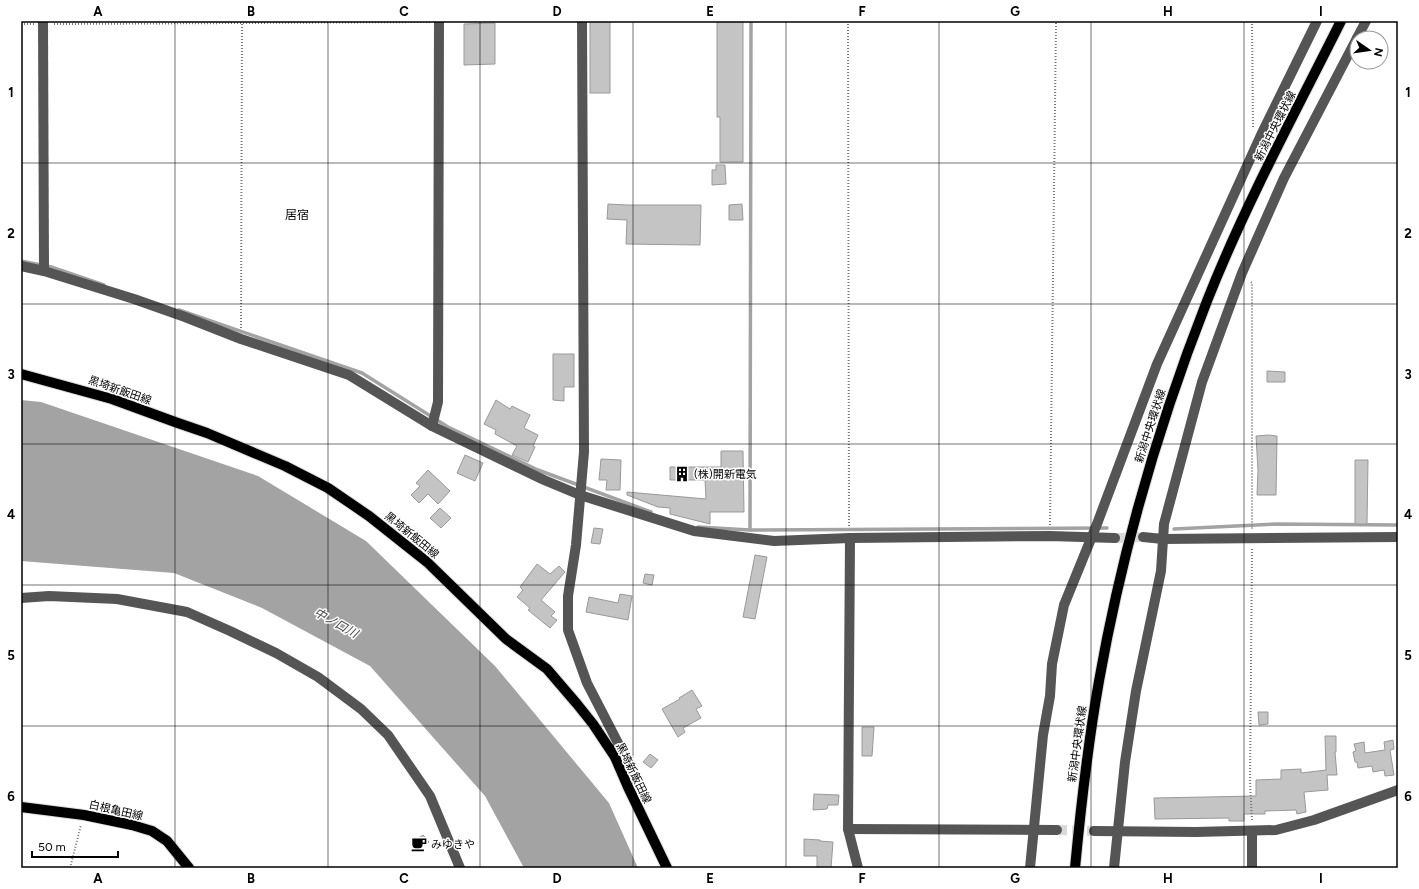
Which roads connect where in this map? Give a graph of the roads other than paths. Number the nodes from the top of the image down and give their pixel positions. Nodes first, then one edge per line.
1 (582, 21) edge
2 (1318, 21) edge
3 (1342, 21) edge
4 (1366, 21) edge
5 (439, 22) edge
6 (43, 23) edge
7 (1361, 30) edge
8 (1349, 53) edge
9 (21, 266) edge
10 (44, 271) junction
11 (21, 374) edge
12 (432, 426) junction
13 (580, 495) junction
14 (1143, 537) tunnel mouth
15 (850, 538) junction
16 (1091, 538) junction
17 (1115, 538) tunnel mouth
18 (1398, 538) edge
19 (1163, 539) junction
20 (21, 598) edge
21 (615, 757) junction
22 (1398, 790) edge
23 (21, 807) edge
24 (848, 829) junction
25 (1034, 830) junction
26 (1057, 830) tunnel mouth
27 (1094, 831) tunnel mouth
28 (1117, 831) junction
29 (1252, 832) junction
30 (189, 868) edge
31 (460, 868) edge
32 (667, 868) edge
33 (858, 868) edge
34 (1030, 868) edge
35 (1075, 868) edge
36 (1114, 868) edge
37 (1252, 868) edge

1 - 13 street
2 - 16 street
3 - 35 main road, 新潟中央環状線
4 - 7 street
5 - 12 street
6 - 10 street
8 - 19 street
9 - 10 street
10 - 12 street
11 - 21 main road, 黒埼新飯田線
12 - 13 street
13 - 15 street
13 - 21 street
14 - 19 street
15 - 16 street
15 - 24 street
16 - 17 street
16 - 25 street
18 - 19 street
19 - 28 street
20 - 31 street
21 - 32 main road, 黒埼新飯田線
22 - 29 street
23 - 30 main road, 白根亀田線
24 - 25 street
24 - 33 street
25 - 26 street
25 - 34 street
27 - 28 street
28 - 29 street
28 - 36 street
29 - 37 street

